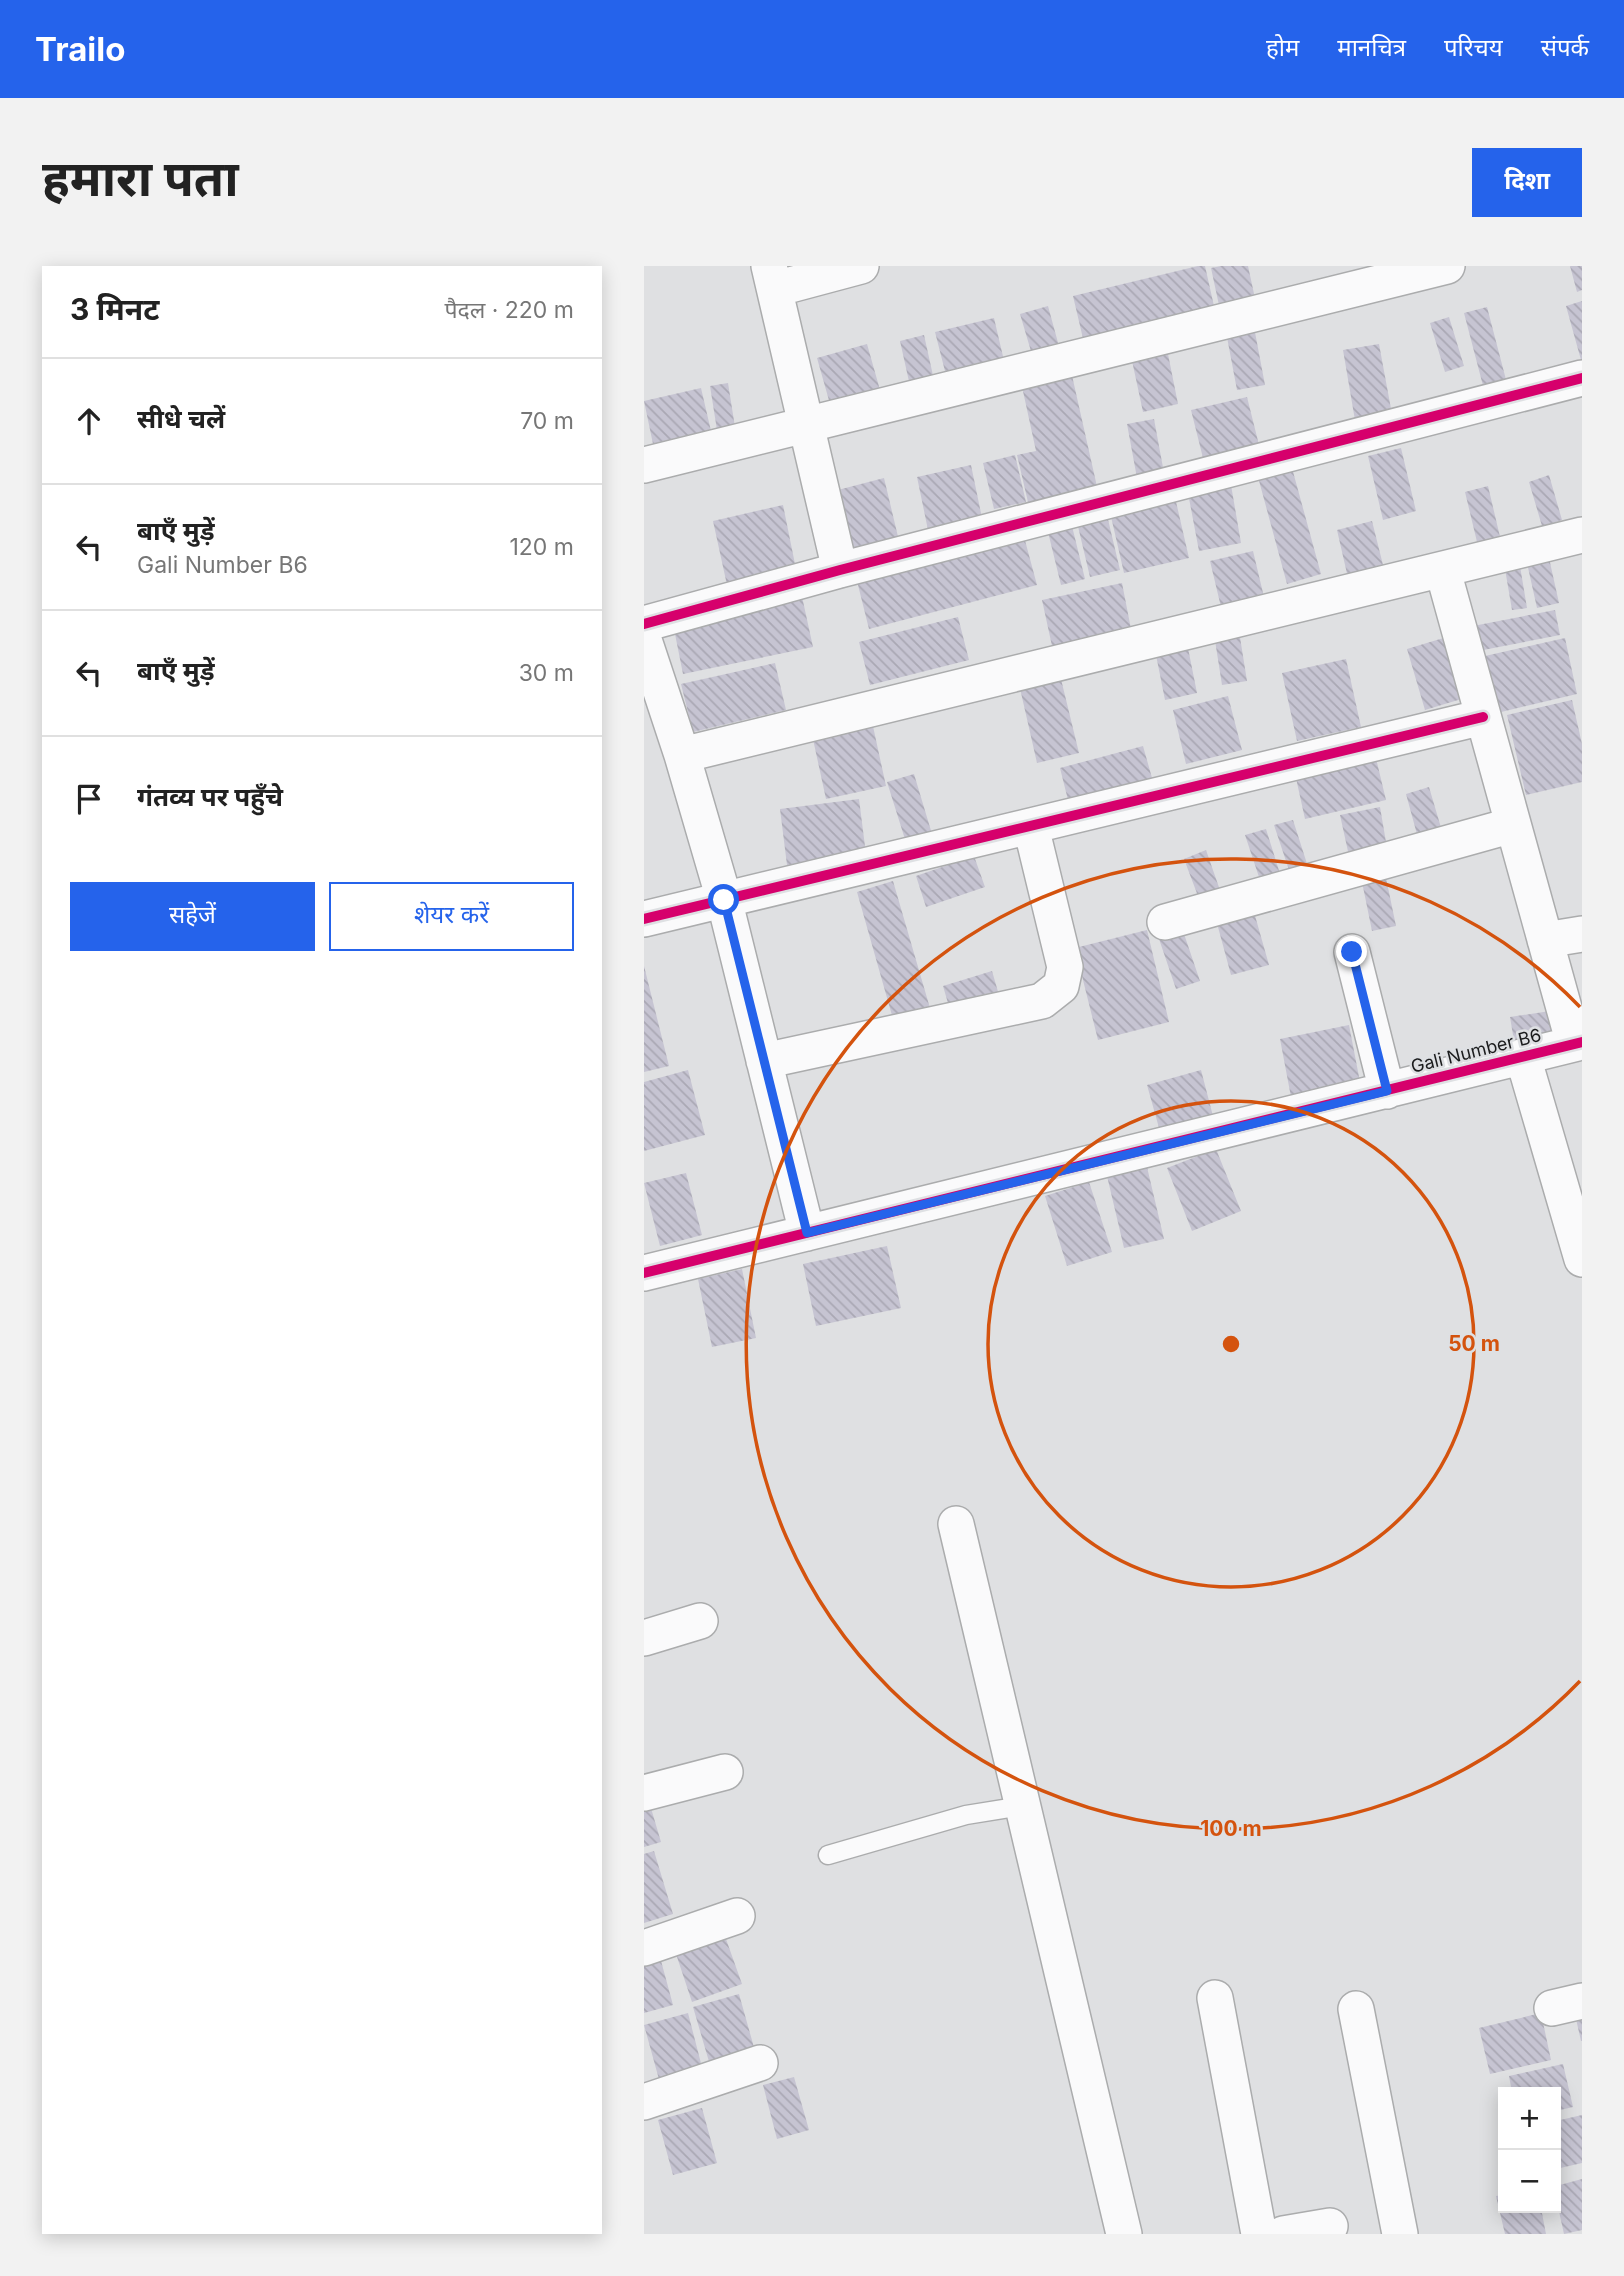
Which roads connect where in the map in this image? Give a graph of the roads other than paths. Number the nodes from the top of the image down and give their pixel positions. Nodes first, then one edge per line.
1 (861, 266) edge
2 (1447, 266) edge
3 (772, 278) edge
4 (1582, 378) edge
5 (806, 424) junction
6 (644, 465) edge
7 (1582, 535) edge
8 (840, 570) junction
9 (1443, 571) junction
10 (644, 624) edge
11 (644, 640) edge
12 (1483, 717) junction
13 (682, 755) junction
14 (1513, 825) junction
15 (1031, 827) junction
16 (724, 900) junction
17 (644, 919) edge
18 (1165, 922) dead end
19 (1582, 934) edge
20 (1545, 940) junction
21 (1352, 952) dead end
22 (1578, 1043) edge
23 (1523, 1057) junction
24 (764, 1061) junction
25 (1387, 1091) junction
26 (807, 1233) junction
27 (1582, 1259) edge
28 (645, 1266) edge
29 (956, 1524) dead end
30 (699, 1621) dead end
31 (644, 1637) edge
32 (725, 1772) dead end
33 (644, 1793) edge
34 (1022, 1806) junction
35 (828, 1855) dead end
36 (737, 1916) dead end
37 (644, 1948) edge
38 (1215, 1998) dead end
39 (1356, 2009) dead end
40 (760, 2063) dead end
41 (644, 2102) edge
42 (1330, 2226) dead end
43 (1124, 2234) edge
44 (1259, 2234) edge
45 (1283, 2234) edge
46 (1400, 2234) edge

1 - 3 street
2 - 5 street
3 - 5 street
4 - 8 street
5 - 6 street
5 - 8 street
7 - 9 street
8 - 10 street
9 - 12 street
9 - 13 street
11 - 13 street
12 - 14 street
12 - 15 street
13 - 16 street
14 - 18 street
14 - 20 street
15 - 16 street
15 - 24 street
16 - 17 street
16 - 24 street
19 - 20 street
20 - 22 street
21 - 25 street
22 - 23 street, Gali Number B6
23 - 25 street, Gali Number B6
23 - 27 street
24 - 26 street
25 - 26 street, Gali Number B6
26 - 28 street, Gali Number B6
29 - 34 street
30 - 31 street
32 - 33 street
34 - 35 lane
34 - 43 street
36 - 37 street
38 - 44 street
39 - 46 street
40 - 41 street
42 - 45 street

